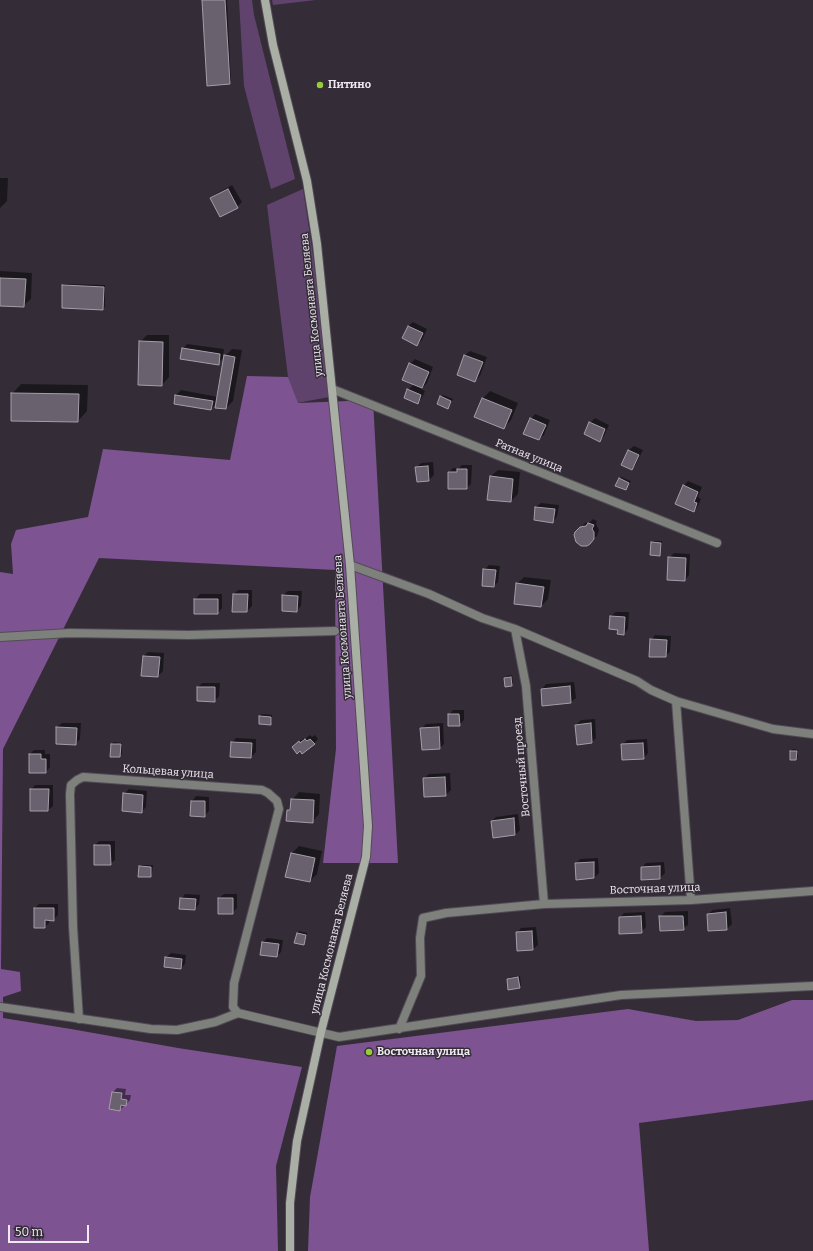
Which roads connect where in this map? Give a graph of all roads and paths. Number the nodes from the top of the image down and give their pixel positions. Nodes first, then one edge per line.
1 (265, 0) edge
2 (332, 389) junction
3 (717, 543) dead end
4 (350, 565) junction
5 (515, 629) junction
6 (336, 631) dead end
7 (0, 637) edge
8 (676, 701) junction
9 (813, 734) edge
10 (813, 891) edge
11 (691, 900) junction
12 (544, 904) junction
13 (813, 986) edge
14 (0, 1007) edge
15 (238, 1013) junction
16 (79, 1019) junction
17 (399, 1029) junction
18 (321, 1032) junction
19 (290, 1251) edge

1 - 2 street, улица Космонавта Беляева
2 - 3 street, Ратная улица
2 - 4 street, улица Космонавта Беляева
4 - 5 street
4 - 18 street, улица Космонавта Беляева
5 - 8 street
5 - 12 street, Восточный проезд
6 - 7 street
8 - 9 street
8 - 11 street
10 - 11 street, Восточная улица
11 - 12 street, Восточная улица
12 - 17 street, Восточная улица
13 - 17 street
14 - 16 street
15 - 16 street
15 - 16 street, Кольцевая улица
15 - 18 street
17 - 18 street
18 - 19 street, улица Космонавта Беляева

